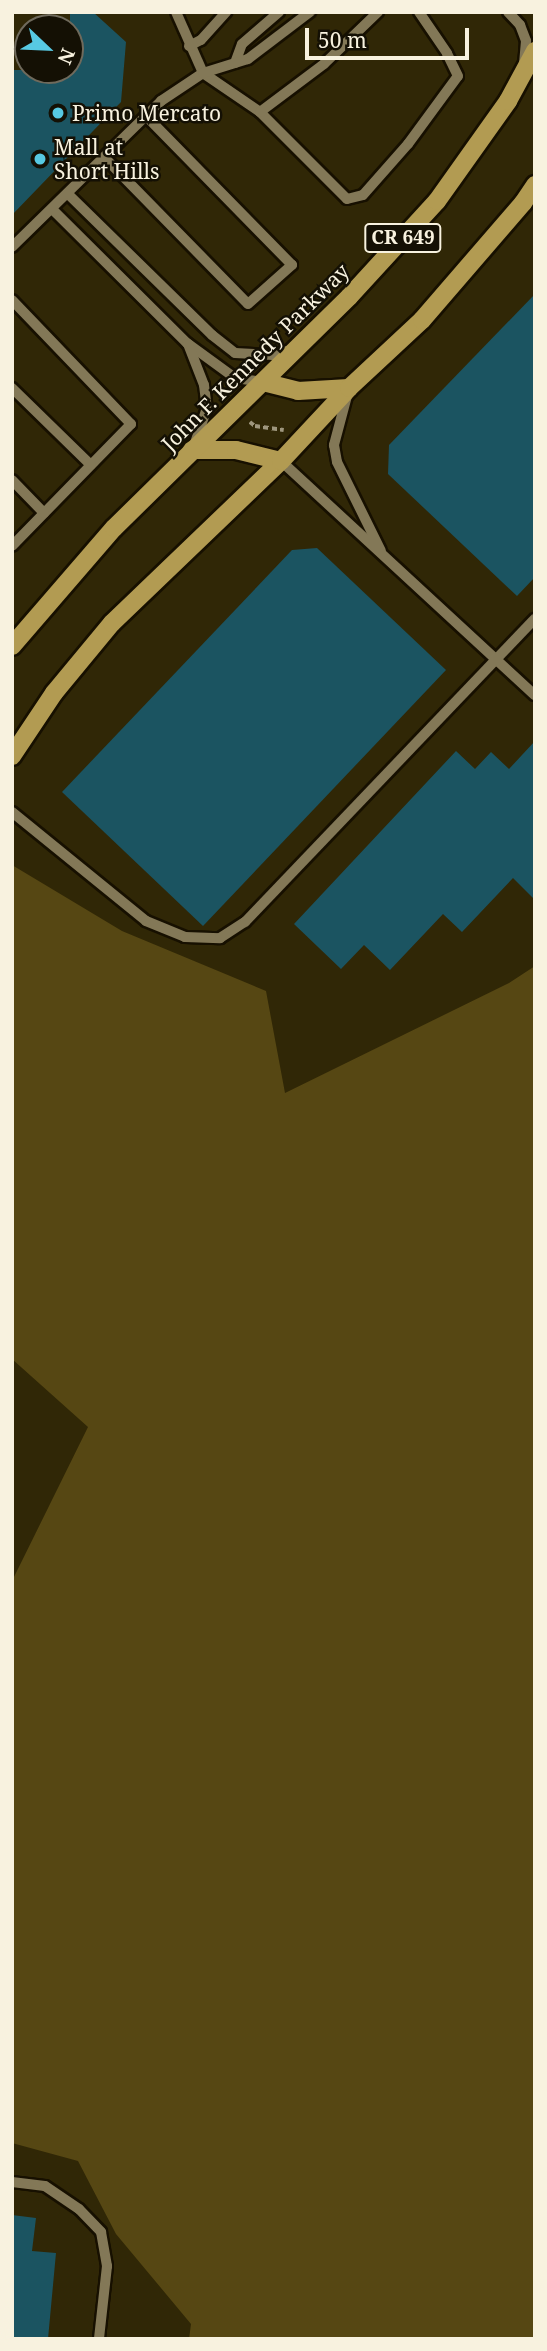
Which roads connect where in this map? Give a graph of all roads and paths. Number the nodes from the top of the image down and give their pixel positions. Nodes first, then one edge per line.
1 (176, 12) edge
2 (226, 12) edge
3 (279, 12) edge
4 (310, 12) edge
5 (378, 12) edge
6 (419, 12) edge
7 (508, 12) edge
8 (189, 46) junction
9 (535, 51) edge
10 (235, 64) junction
11 (203, 73) junction
12 (522, 75) junction
13 (260, 111) junction
14 (146, 116) junction
15 (105, 158) junction
16 (535, 185) edge
17 (69, 195) junction
18 (53, 210) junction
19 (12, 247) edge
20 (12, 300) edge
21 (187, 344) junction
22 (298, 348) junction
23 (263, 383) junction
24 (12, 388) edge
25 (349, 388) junction
26 (250, 422) dead end
27 (284, 430) dead end
28 (192, 450) junction
29 (281, 461) junction
30 (91, 465) junction
31 (12, 480) edge
32 (44, 513) junction
33 (12, 546) edge
34 (383, 555) junction
35 (535, 619) edge
36 (12, 646) edge
37 (496, 659) junction
38 (535, 695) edge
39 (12, 755) edge
40 (12, 811) edge
41 (12, 2182) edge
42 (99, 2339) edge

1 - 8 lane
2 - 8 lane
3 - 10 lane
4 - 10 lane
5 - 13 lane
6 - 13 lane
7 - 12 lane
8 - 11 lane
9 - 12 main road, John F. Kennedy Parkway / CR 649
10 - 11 lane
11 - 13 lane
11 - 14 lane
12 - 22 main road, John F. Kennedy Parkway / CR 649
14 - 15 lane
14 - 15 lane
15 - 17 lane
16 - 25 main road, CR 649
17 - 18 lane
17 - 22 lane
18 - 19 lane
18 - 21 lane
20 - 30 lane
21 - 23 lane
21 - 28 lane
22 - 23 main road, John F. Kennedy Parkway / CR 649
23 - 25 main road
23 - 28 main road, John F. Kennedy Parkway / CR 649
24 - 30 lane
25 - 29 main road, CR 649
25 - 34 lane
26 - 27 path
28 - 29 main road
28 - 36 main road, John F. Kennedy Parkway / CR 649
29 - 34 lane
29 - 39 main road, CR 649
30 - 32 lane
31 - 32 lane
32 - 33 lane
34 - 37 lane
35 - 37 lane
37 - 38 lane
37 - 40 lane
41 - 42 lane

